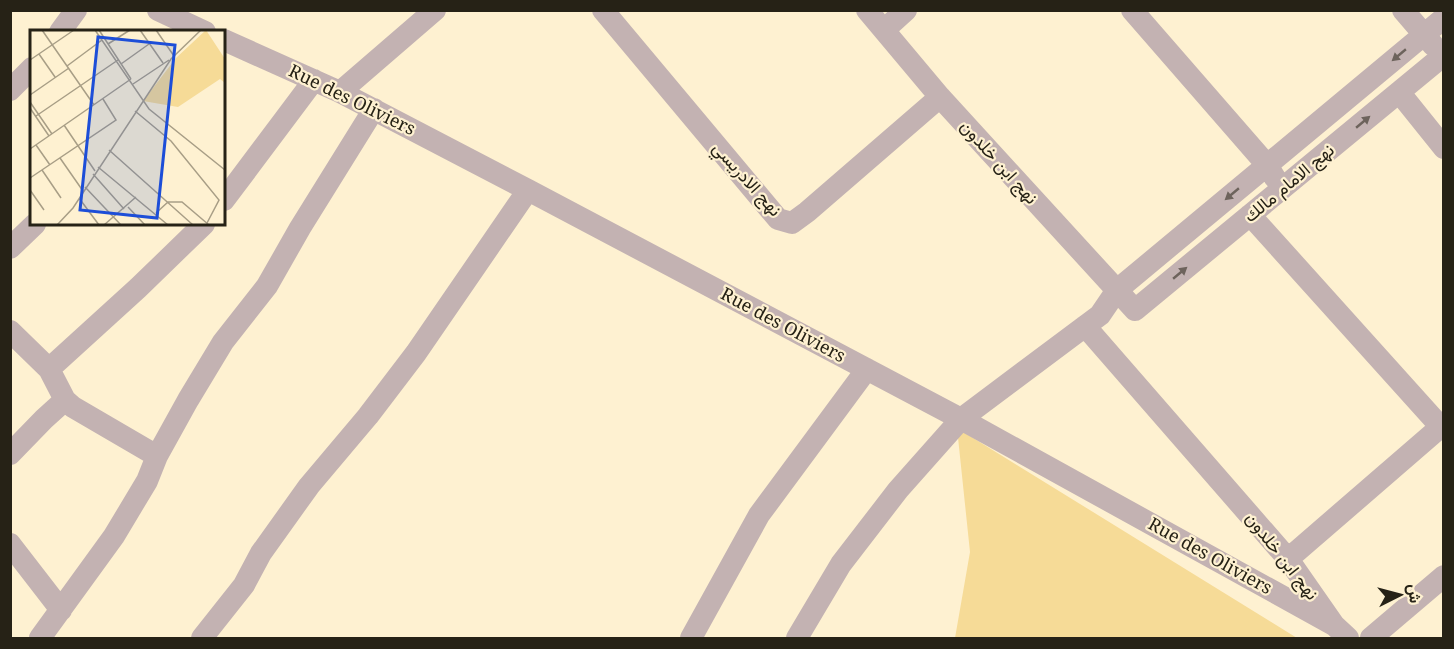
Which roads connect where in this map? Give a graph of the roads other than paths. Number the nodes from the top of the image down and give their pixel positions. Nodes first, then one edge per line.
1 (76, 10) edge
2 (435, 10) edge
3 (603, 10) edge
4 (867, 10) edge
5 (906, 10) edge
6 (1132, 10) edge
7 (1403, 10) edge
8 (158, 11) edge
9 (1443, 18) edge
10 (61, 30) edge
11 (198, 30) edge
12 (884, 30) junction
13 (1424, 34) junction
14 (225, 40) edge
15 (1443, 56) edge
16 (30, 70) edge
17 (314, 80) junction
18 (10, 90) edge
19 (340, 92) junction
20 (1399, 92) junction
21 (940, 97) junction
22 (374, 109) junction
23 (1443, 148) edge
24 (1267, 165) junction
25 (1282, 189) junction
26 (528, 190) junction
27 (225, 199) edge
28 (1250, 215) junction
29 (34, 225) edge
30 (203, 225) edge
31 (10, 248) edge
32 (1117, 290) junction
33 (1135, 310) junction
34 (1093, 320) junction
35 (10, 331) edge
36 (49, 369) junction
37 (867, 369) junction
38 (65, 400) junction
39 (961, 418) junction
40 (1442, 425) edge
41 (10, 454) edge
42 (157, 456) junction
43 (10, 544) edge
44 (1288, 559) junction
45 (1443, 576) edge
46 (61, 610) junction
47 (1341, 632) edge
48 (46, 636) edge
49 (202, 639) edge
50 (691, 639) edge
51 (797, 639) edge
52 (1371, 639) edge

1 - 10 street
2 - 19 street
3 - 21 street, نهج الادريسي
4 - 12 street, نهج ابن خلدون
5 - 12 street
6 - 24 street
7 - 13 street
8 - 11 street
9 - 13 street
12 - 21 street, نهج ابن خلدون
13 - 15 street
13 -> 24 street
14 - 17 street, Rue des Oliviers
15 - 20 street, نهج الامام مالك
16 - 18 street
17 - 19 street, Rue des Oliviers
17 - 27 street
19 - 22 street, Rue des Oliviers
20 - 23 street
25 -> 20 street, نهج الامام مالك
21 - 32 street, نهج ابن خلدون
22 - 26 street, Rue des Oliviers
22 - 42 street
24 - 25 street
24 -> 32 street
25 - 28 street, نهج الامام مالك
26 - 37 street, Rue des Oliviers
26 - 49 street
33 -> 28 street, نهج الامام مالك
28 - 40 street
29 - 31 street
30 - 36 street
32 - 33 street, نهج ابن خلدون
32 - 34 street
33 - 34 street
34 - 39 street
34 - 44 street, نهج ابن خلدون
35 - 36 street
36 - 38 street
37 - 39 street, Rue des Oliviers
37 - 50 street
38 - 41 street
38 - 42 street
39 - 47 street, Rue des Oliviers
39 - 51 street
40 - 44 street
42 - 46 street
43 - 46 street
44 - 47 street, نهج ابن خلدون
45 - 52 street
46 - 48 street

